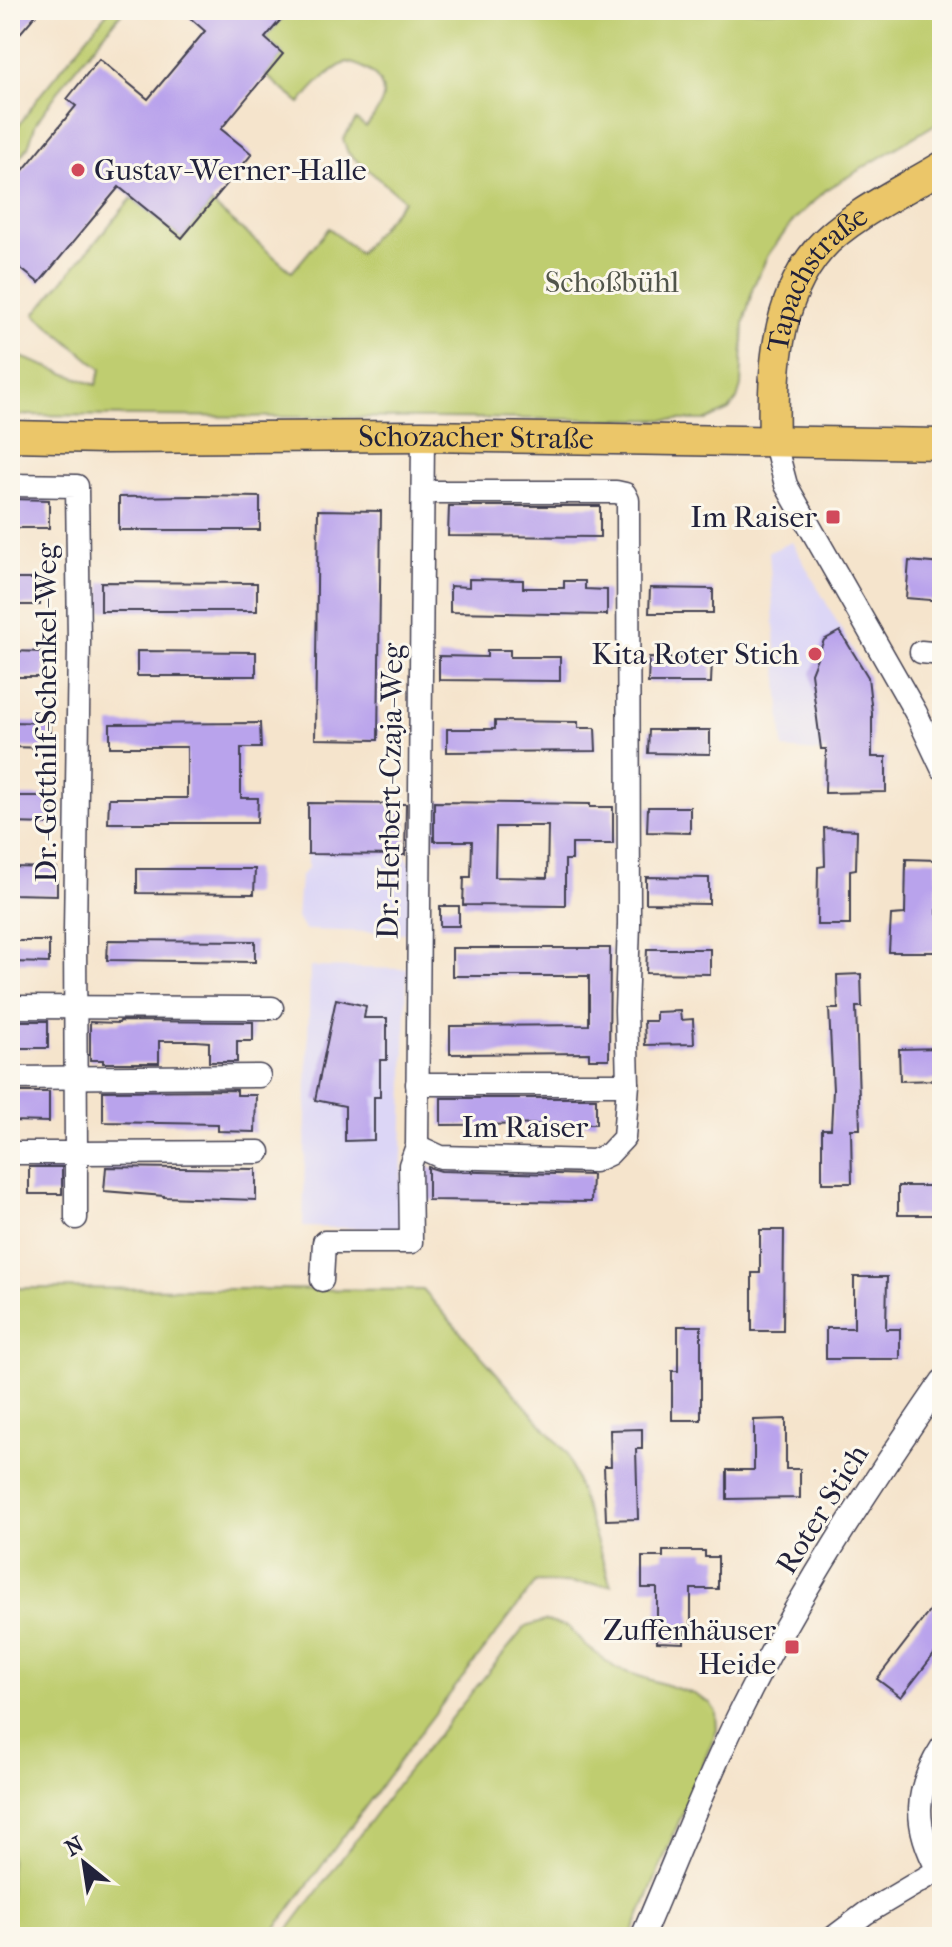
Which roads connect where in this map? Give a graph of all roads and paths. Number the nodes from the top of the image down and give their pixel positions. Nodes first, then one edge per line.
1 (942, 167) edge
2 (10, 436) edge
3 (423, 436) junction
4 (774, 440) junction
5 (942, 444) edge
6 (10, 485) edge
7 (423, 492) junction
8 (942, 768) edge
9 (10, 1007) edge
10 (72, 1008) junction
11 (272, 1008) dead end
12 (259, 1076) dead end
13 (10, 1078) edge
14 (77, 1078) junction
15 (417, 1084) junction
16 (628, 1084) junction
17 (417, 1146) junction
18 (259, 1152) dead end
19 (10, 1153) edge
20 (76, 1153) junction
21 (76, 1218) dead end
22 (322, 1280) dead end
23 (942, 1381) edge
24 (942, 1747) edge
25 (940, 1869) edge
26 (642, 1937) edge
27 (834, 1937) edge

1 - 4 main road, Tapachstraße
2 - 3 main road, Schozacher Straße
3 - 4 main road, Schozacher Straße
3 - 7 street, Dr.-Herbert-Czaja-Weg
4 - 5 main road, Schozacher Straße
4 - 8 street
6 - 10 street, Dr.-Gotthilf-Schenkel-Weg
7 - 15 street, Dr.-Herbert-Czaja-Weg
7 - 16 street, Im Raiser
9 - 10 street
10 - 11 street
10 - 14 street, Dr.-Gotthilf-Schenkel-Weg
12 - 14 street
13 - 14 street
14 - 20 street, Dr.-Gotthilf-Schenkel-Weg
15 - 16 street, Im Raiser
15 - 17 street, Dr.-Herbert-Czaja-Weg
16 - 17 street, Im Raiser
17 - 22 street, Dr.-Herbert-Czaja-Weg
18 - 20 street
19 - 20 street
20 - 21 street, Dr.-Gotthilf-Schenkel-Weg
23 - 26 street, Roter Stich
24 - 25 street
25 - 27 street

